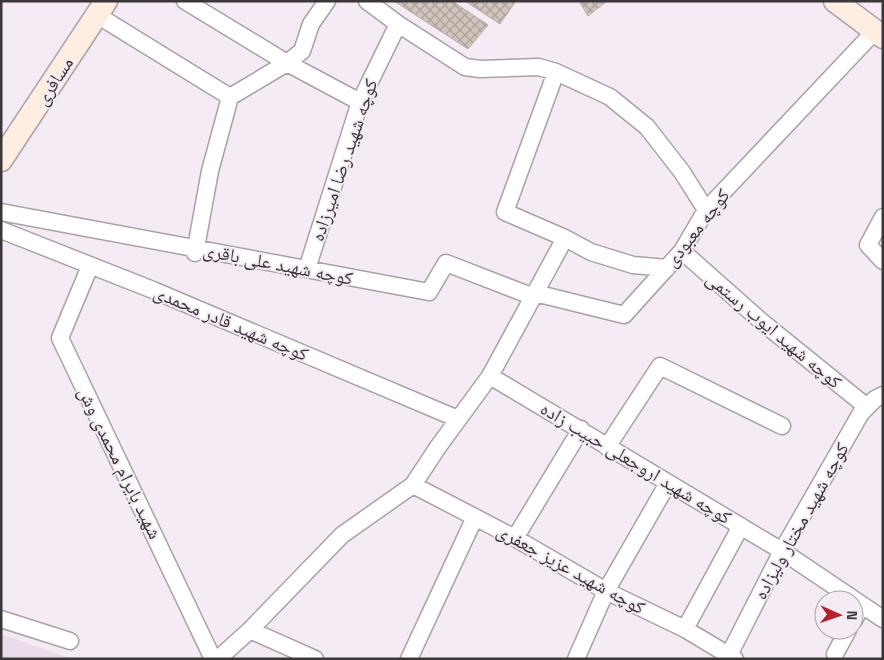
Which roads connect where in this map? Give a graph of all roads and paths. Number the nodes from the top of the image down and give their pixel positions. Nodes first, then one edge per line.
1 (185, 1) edge
2 (327, 1) edge
3 (367, 1) edge
4 (835, 1) edge
5 (102, 8) edge
6 (398, 24) junction
7 (879, 34) edge
8 (287, 63) junction
9 (556, 72) junction
10 (230, 97) junction
11 (360, 102) junction
12 (4, 151) edge
13 (706, 210) junction
14 (1, 212) edge
15 (883, 216) edge
16 (1, 230) edge
17 (565, 238) junction
18 (195, 251) junction
19 (682, 251) junction
20 (883, 261) edge
21 (90, 266) junction
22 (667, 268) junction
23 (307, 269) junction
24 (534, 295) junction
25 (490, 376) junction
26 (883, 395) edge
27 (867, 407) junction
28 (458, 419) junction
29 (782, 426) dead end
30 (581, 429) junction
31 (607, 447) junction
32 (668, 483) junction
33 (413, 485) junction
34 (475, 517) junction
35 (741, 526) junction
36 (514, 538) junction
37 (782, 552) junction
38 (830, 590) edge
39 (606, 591) junction
40 (864, 614) edge
41 (1, 619) edge
42 (883, 619) edge
43 (685, 629) junction
44 (250, 630) junction
45 (843, 640) edge
46 (70, 641) dead end
47 (835, 654) dead end
48 (732, 657) edge
49 (213, 659) edge
50 (218, 659) edge
51 (315, 659) edge
52 (410, 659) edge
53 (576, 659) edge

1 - 8 street
2 - 8 street
3 - 6 street
4 - 7 main road
5 - 10 street
5 - 12 main road, مسافری
6 - 9 street
6 - 11 street, کوچه شهید رضا امیرزاده
7 - 13 street, کوچه معبودی
8 - 10 street
8 - 11 street
9 - 13 street
9 - 17 street
10 - 18 street
11 - 23 street, کوچه شهید رضا امیرزاده
13 - 19 street, کوچه معبودی
14 - 18 street, کوچه شهید علی باقری
15 - 20 street
16 - 21 street, کوچه شهید قادر محمدی
17 - 22 street
17 - 24 street
18 - 23 street, کوچه شهید علی باقری
19 - 22 street, کوچه معبودی
19 - 27 street, کوچه شهید ایوب رستمی
21 - 28 street, کوچه شهید قادر محمدی
21 - 49 street, شهید بایرام محمدی وش
22 - 24 street, کوچه معبودی
23 - 24 street, کوچه شهید علی باقری
24 - 25 street
25 - 28 street
25 - 30 street, کوچه شهید اروجعلی حبیب زاده
26 - 27 street, کوچه شهید مختار ولیزاده
27 - 37 street, کوچه شهید مختار ولیزاده
28 - 33 street
29 - 31 street
30 - 31 street, کوچه شهید اروجعلی حبیب زاده
30 - 36 street
31 - 32 street, کوچه شهید اروجعلی حبیب زاده
32 - 35 street, کوچه شهید اروجعلی حبیب زاده
32 - 39 street
33 - 34 street, کوچه شهید عزیز جعفری
33 - 44 street
34 - 36 street, کوچه شهید عزیز جعفری
34 - 52 street
35 - 37 street, کوچه شهید اروجعلی حبیب زاده
35 - 43 street
36 - 39 street, کوچه شهید عزیز جعفری
37 - 38 street, کوچه شهید اروجعلی حبیب زاده
37 - 48 street, کوچه شهید مختار ولیزاده
39 - 43 street, کوچه شهید عزیز جعفری
39 - 53 street
40 - 42 street, کوچه شهید اروجعلی حبیب زاده
41 - 46 street
43 - 48 street, کوچه شهید عزیز جعفری
44 - 50 street
44 - 51 street
45 - 47 street

